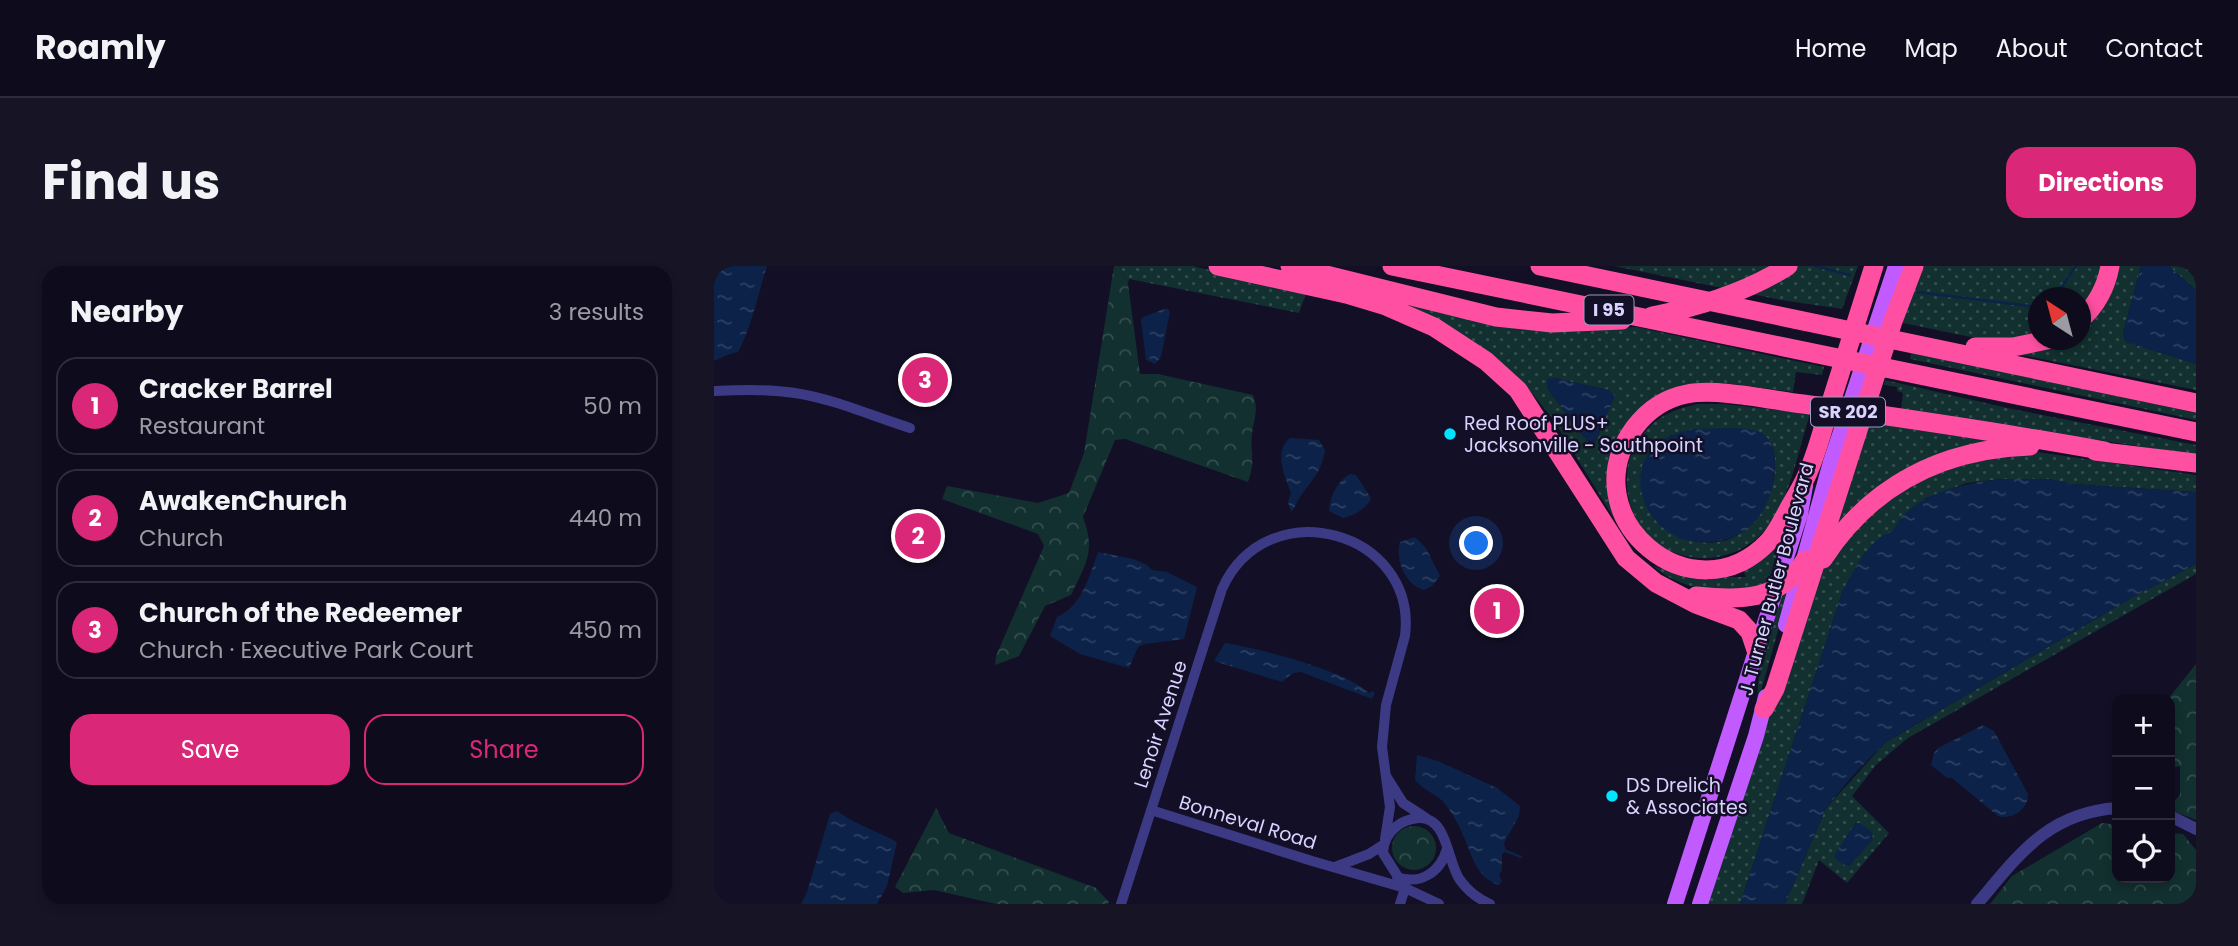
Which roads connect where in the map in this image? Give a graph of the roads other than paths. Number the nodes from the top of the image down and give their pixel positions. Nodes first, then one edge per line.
1 (1218, 266) edge
2 (1290, 266) edge
3 (1392, 266) edge
4 (1539, 266) edge
5 (1788, 266) edge
6 (1874, 266) edge
7 (1884, 266) edge
8 (1896, 266) edge
9 (1914, 266) edge
10 (2110, 266) edge
11 (1865, 297) junction
12 (2091, 307) edge
13 (1900, 340) junction
14 (2028, 343) edge
15 (714, 391) edge
16 (2196, 403) edge
17 (910, 428) dead end
18 (2196, 432) edge
19 (2105, 452) junction
20 (2196, 463) edge
21 (1807, 477) junction
22 (1805, 560) junction
23 (1809, 584) junction
24 (1775, 591) junction
25 (1677, 594) junction
26 (1756, 650) junction
27 (1764, 709) junction
28 (1386, 776) junction
29 (2112, 808) edge
30 (1150, 810) junction
31 (1426, 818) junction
32 (2175, 818) edge
33 (2196, 829) edge
34 (1384, 842) junction
35 (1447, 849) junction
36 (1335, 867) junction
37 (1397, 877) junction
38 (1405, 888) junction
39 (1121, 904) edge
40 (1399, 904) edge
41 (1438, 904) edge
42 (1490, 904) edge
43 (1675, 904) edge
44 (1700, 904) edge
45 (1977, 904) edge

1 - 25 highway
2 - 5 highway
3 - 18 highway, I 95
4 - 13 highway, I 95
6 - 11 highway, SR 202
7 - 11 highway
8 - 22 main road, J. Turner Butler Boulevard / SR 202
9 - 23 highway
10 - 12 highway
11 - 21 highway, J. Turner Butler Boulevard / SR 202
13 - 14 highway
13 - 16 highway, I 95
15 - 17 street
19 - 20 highway
19 - 21 highway
19 - 23 highway
21 - 24 main road, J. Turner Butler Boulevard / SR 202
22 - 24 highway
22 - 27 main road, J. Turner Butler Boulevard / SR 202
23 - 27 highway
24 - 25 highway
24 - 26 main road, J. Turner Butler Boulevard / SR 202
25 - 26 highway
26 - 43 main road, J. Turner Butler Boulevard / SR 202
27 - 44 main road, J. Turner Butler Boulevard / SR 202
28 - 30 street, Lenoir Avenue
28 - 31 street
28 - 34 street
29 - 45 street
30 - 36 street, Bonneval Road
30 - 39 street, Lenoir Avenue
31 - 34 street, Bonneval Road
31 - 35 street
32 - 33 street
34 - 36 street, Bonneval Road
34 - 37 street, Bonneval Road
35 - 37 street
35 - 42 street
36 - 38 street, Bonneval Road
37 - 38 street, Bonneval Road
38 - 40 street
38 - 41 street, Bonneval Road

